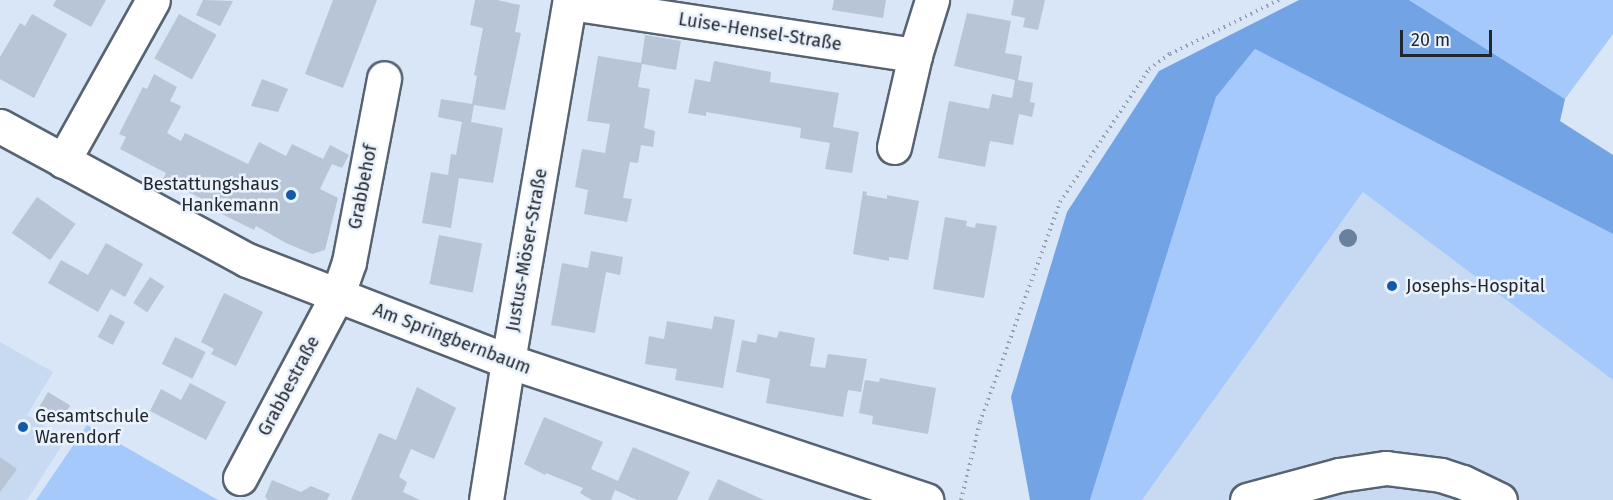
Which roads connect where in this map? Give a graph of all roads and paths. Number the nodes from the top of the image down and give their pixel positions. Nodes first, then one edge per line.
1 (153, 0) edge
2 (932, 0) edge
3 (1279, 0) edge
4 (570, 2) edge
5 (915, 55) junction
6 (384, 78) dead end
7 (0, 126) edge
8 (894, 147) dead end
9 (63, 161) junction
10 (338, 294) junction
11 (508, 362) junction
12 (240, 478) dead end
13 (1496, 499) edge
14 (486, 500) edge
15 (927, 500) edge
16 (961, 500) edge
17 (1247, 500) edge

1 - 9 street
2 - 5 street
3 - 16 path
4 - 5 street, Luise-Hensel-Straße
4 - 11 street, Justus-Möser-Straße
5 - 8 street
6 - 10 street, Grabbehof
7 - 9 street, Am Springbernbaum
9 - 10 street, Am Springbernbaum
10 - 11 street, Am Springbernbaum
10 - 12 street, Grabbestraße
11 - 14 street, Justus-Möser-Straße
11 - 15 street, Am Springbernbaum
13 - 17 street

